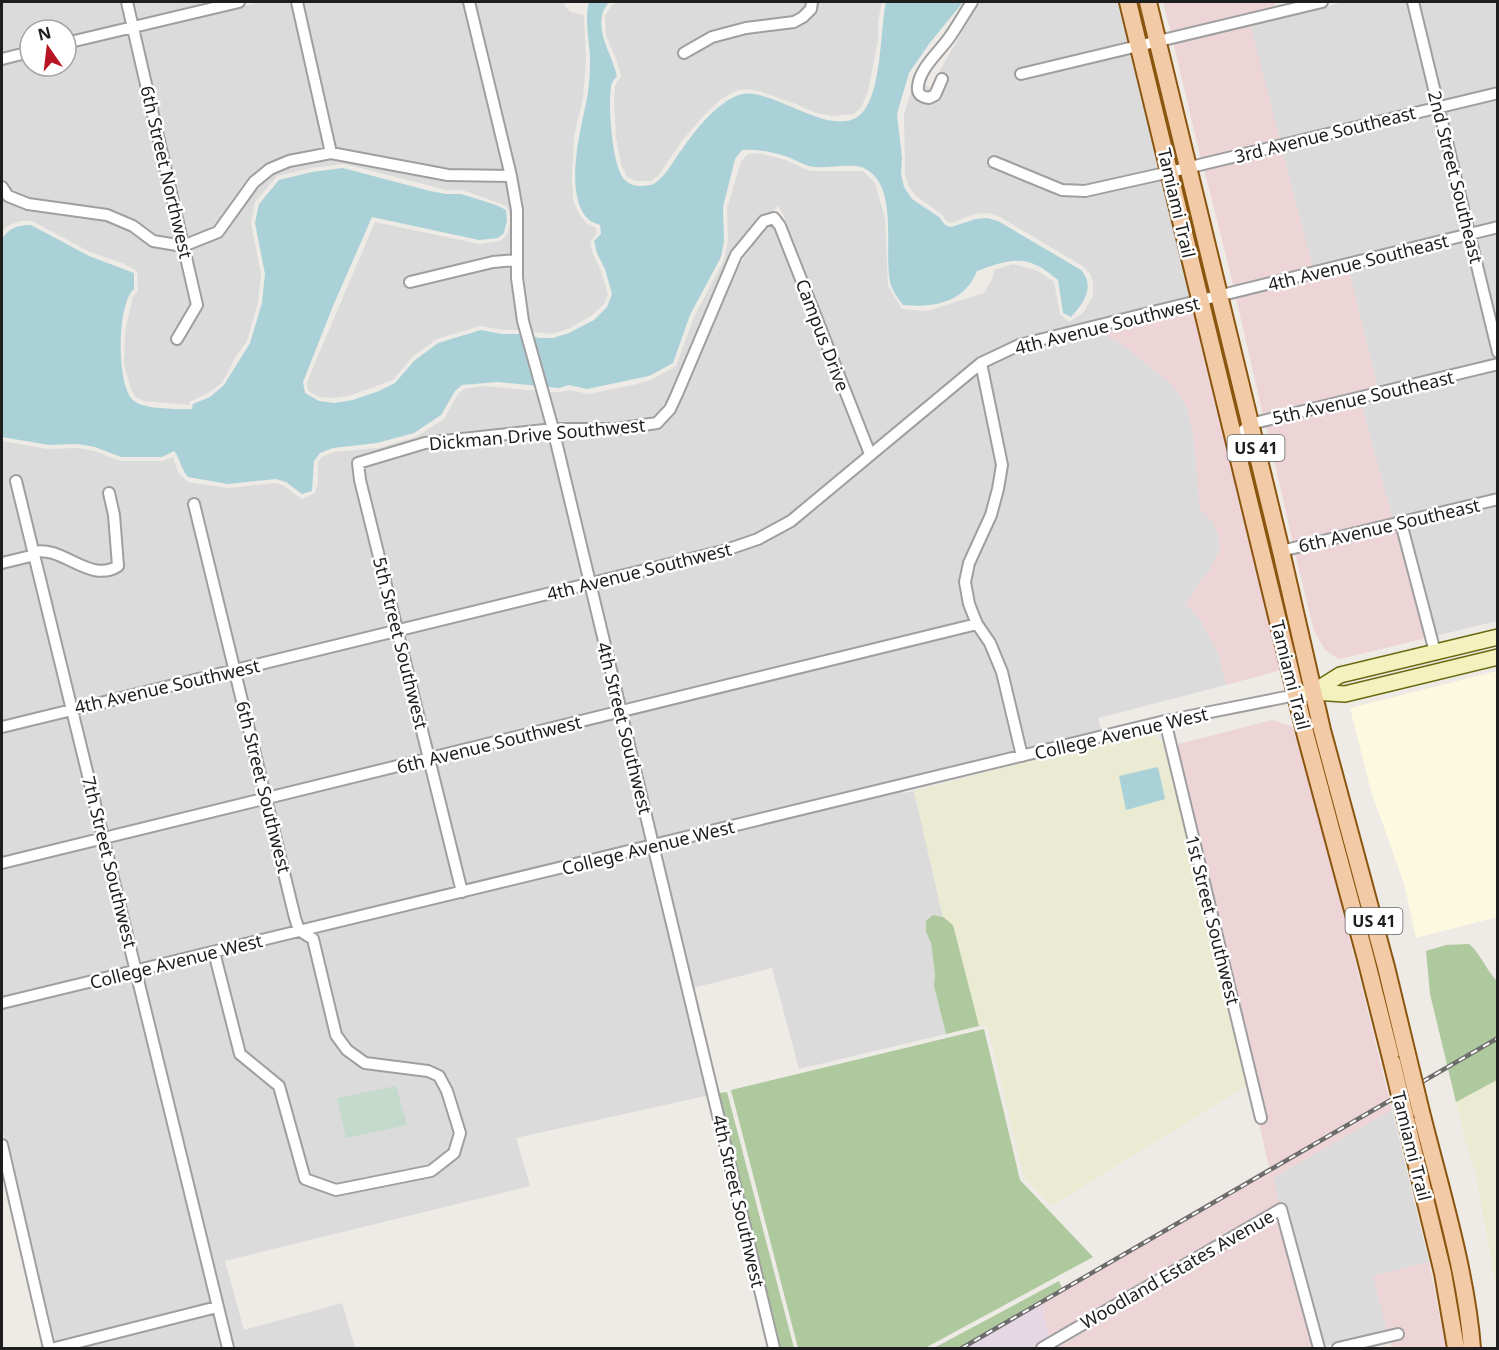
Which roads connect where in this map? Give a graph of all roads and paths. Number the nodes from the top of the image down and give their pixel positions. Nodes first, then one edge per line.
1 (127, 2) edge
2 (239, 2) edge
3 (297, 2) edge
4 (469, 2) edge
5 (812, 2) edge
6 (972, 2) edge
7 (1128, 2) edge
8 (1148, 2) edge
9 (1322, 2) edge
10 (1413, 2) edge
11 (1280, 6) edge
12 (134, 27) junction
13 (78, 41) edge
14 (1157, 41) junction
15 (1139, 45) junction
16 (684, 53) dead end
17 (18, 55) edge
18 (2, 59) edge
19 (1021, 74) dead end
20 (942, 79) dead end
21 (1497, 93) edge
22 (1438, 106) junction
23 (331, 153) junction
24 (994, 162) dead end
25 (1188, 168) junction
26 (1170, 172) junction
27 (511, 176) junction
28 (2, 187) edge
29 (774, 218) joint
30 (1497, 227) edge
31 (1470, 234) junction
32 (183, 246) junction
33 (517, 260) junction
34 (410, 282) dead end
35 (1219, 297) junction
36 (1200, 301) junction
37 (177, 339) dead end
38 (1497, 352) edge
39 (981, 363) junction
40 (1497, 364) edge
41 (1250, 424) junction
42 (553, 429) junction
43 (1234, 440) junction
44 (870, 454) junction
45 (358, 463) joint
46 (16, 481) dead end
47 (109, 493) dead end
48 (1497, 500) edge
49 (194, 504) dead end
50 (1401, 523) junction
51 (1257, 535) junction
52 (1281, 551) junction
53 (35, 553) junction
54 (2, 563) edge
55 (590, 584) junction
56 (977, 624) junction
57 (398, 630) junction
58 (1497, 637) edge
59 (1435, 652) junction
60 (1497, 657) edge
61 (235, 670) junction
62 (1313, 692) junction
63 (1296, 695) junction
64 (73, 709) junction
65 (621, 711) junction
66 (1165, 722) junction
67 (2, 727) edge
68 (1022, 756) junction
69 (429, 758) junction
70 (267, 799) junction
71 (104, 839) junction
72 (654, 845) junction
73 (2, 863) edge
74 (462, 892) junction
75 (299, 930) junction
76 (214, 952) junction
77 (136, 971) junction
78 (2, 1003) edge
79 (1261, 1118) dead end
80 (2, 1145) edge
81 (217, 1307) junction
82 (1398, 1334) dead end
83 (49, 1348) edge
84 (55, 1348) edge
85 (228, 1348) edge
86 (774, 1348) edge
87 (1042, 1348) edge
88 (1319, 1348) edge
89 (1338, 1348) edge
90 (1456, 1348) edge
91 (1472, 1348) edge

1 - 12 street, 6th Street Northwest
2 - 12 street
3 - 23 street
4 - 27 street, 4th Street Southwest
5 - 16 street
6 - 20 street
7 - 15 main road, Tamiami Trail / US 41
8 - 14 main road, Tamiami Trail / US 41
9 - 11 street
10 - 22 street, 2nd Street Southeast
11 - 14 street
12 - 13 street
12 - 32 street, 6th Street Northwest
14 - 15 street
14 - 25 main road, Tamiami Trail / US 41
15 - 19 street
15 - 26 main road, Tamiami Trail / US 41
17 - 18 street
21 - 22 street, 3rd Avenue Southeast
22 - 25 street, 3rd Avenue Southeast
22 - 31 street, 2nd Street Southeast
23 - 27 street
23 - 32 street
24 - 26 street, 3rd Avenue Southeast
25 - 26 street, 3rd Avenue Southeast
25 - 35 main road, Tamiami Trail / US 41
26 - 36 main road, Tamiami Trail / US 41
27 - 33 street, 4th Street Southwest
28 - 32 street
29 - 42 street, Dickman Drive Southwest
29 - 44 street, Campus Drive
30 - 31 street, 4th Avenue Southeast
31 - 35 street, 4th Avenue Southeast
31 - 38 street, 2nd Street Southeast
32 - 37 street, 6th Street Northwest
33 - 34 street
33 - 42 street, 4th Street Southwest
35 - 36 street, 4th Avenue Southwest
35 - 41 main road, Tamiami Trail / US 41
36 - 39 street, 4th Avenue Southwest
36 - 43 main road, Tamiami Trail / US 41
39 - 44 street, 4th Avenue Southwest
39 - 56 street
40 - 41 street, 5th Avenue Southeast
41 - 43 street, 5th Avenue Southeast
41 - 52 main road, Tamiami Trail / US 41
42 - 45 street, Dickman Drive Southwest
42 - 55 street, 4th Street Southwest
43 - 51 main road, Tamiami Trail / US 41
44 - 55 street, 4th Avenue Southwest
45 - 57 street, 5th Street Southwest
46 - 53 street, 7th Street Southwest
47 - 53 street
48 - 50 street, 6th Avenue Southeast
49 - 61 street, 6th Street Southwest
50 - 52 street, 6th Avenue Southeast
50 - 59 street
51 - 52 main road
51 - 63 main road, Tamiami Trail / US 41
52 - 62 main road, Tamiami Trail / US 41
53 - 54 street
53 - 64 street, 7th Street Southwest
55 - 57 street, 4th Avenue Southwest
55 - 65 street, 4th Street Southwest
56 - 65 street, 6th Avenue Southwest
56 - 68 street
57 - 61 street, 4th Avenue Southwest
57 - 69 street, 5th Street Southwest
58 - 59 main road
59 - 62 main road
60 - 62 main road
61 - 64 street, 4th Avenue Southwest
61 - 70 street, 6th Street Southwest
62 - 63 main road
62 - 91 main road, Tamiami Trail / US 41, bridge
63 - 66 street, College Avenue West
63 - 90 main road, Tamiami Trail / US 41, bridge
64 - 67 street, 4th Avenue Southwest
64 - 71 street, 7th Street Southwest
65 - 69 street, 6th Avenue Southwest
65 - 72 street, 4th Street Southwest
66 - 68 street, College Avenue West
66 - 79 street, 1st Street Southwest
68 - 72 street, College Avenue West
69 - 70 street, 6th Avenue Southwest
69 - 74 street, 5th Street Southwest
70 - 71 street, 6th Avenue Southwest
70 - 75 street, 6th Street Southwest
71 - 73 street, 6th Avenue Southwest
71 - 77 street, 7th Street Southwest
72 - 74 street, College Avenue West
72 - 86 street, 4th Street Southwest
74 - 75 street, College Avenue West
75 - 76 street, College Avenue West
75 - 76 street
76 - 77 street, College Avenue West
77 - 78 street, College Avenue West
77 - 81 street, 7th Street Southwest
80 - 83 street
81 - 84 street
81 - 85 street, 7th Street Southwest
82 - 89 street
87 - 88 street, Woodland Estates Avenue

